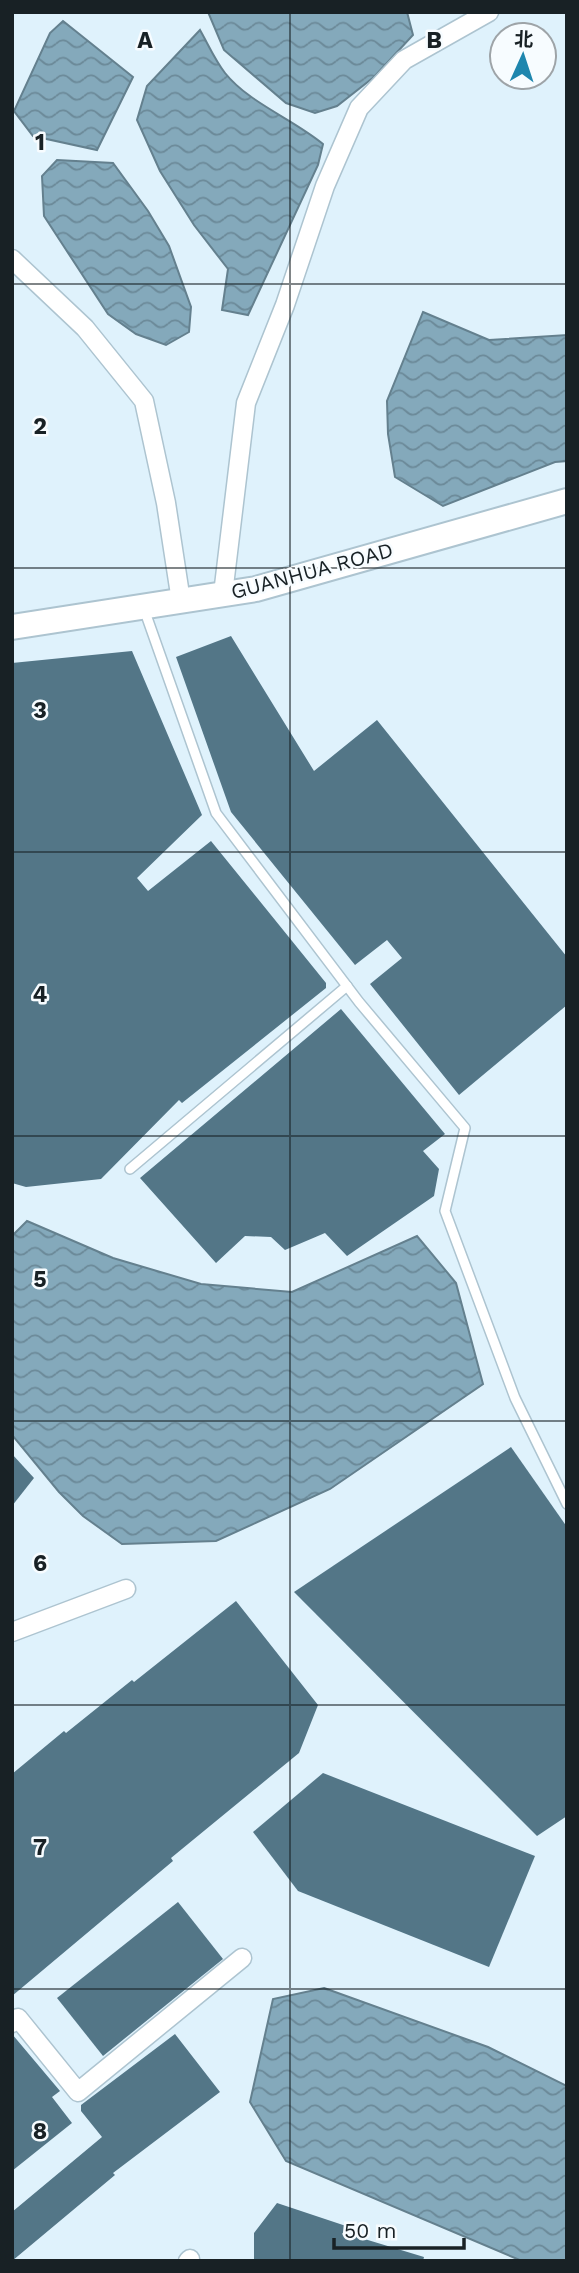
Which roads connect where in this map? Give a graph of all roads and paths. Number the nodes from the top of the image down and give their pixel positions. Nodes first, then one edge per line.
1 (489, 12) edge
2 (12, 259) edge
3 (567, 501) edge
4 (223, 594) junction
5 (181, 601) junction
6 (143, 607) junction
7 (12, 627) edge
8 (347, 986) junction
9 (130, 1169) dead end
10 (567, 1504) edge
11 (126, 1589) dead end
12 (12, 1633) edge
13 (242, 1958) dead end
14 (12, 2023) edge

1 - 4 street
2 - 5 street
3 - 4 main road, GUANHUA ROAD
4 - 5 main road, GUANHUA ROAD
5 - 6 main road, GUANHUA ROAD
6 - 7 main road, GUANHUA ROAD
6 - 8 lane
8 - 9 lane
8 - 10 lane
11 - 12 street
13 - 14 street

